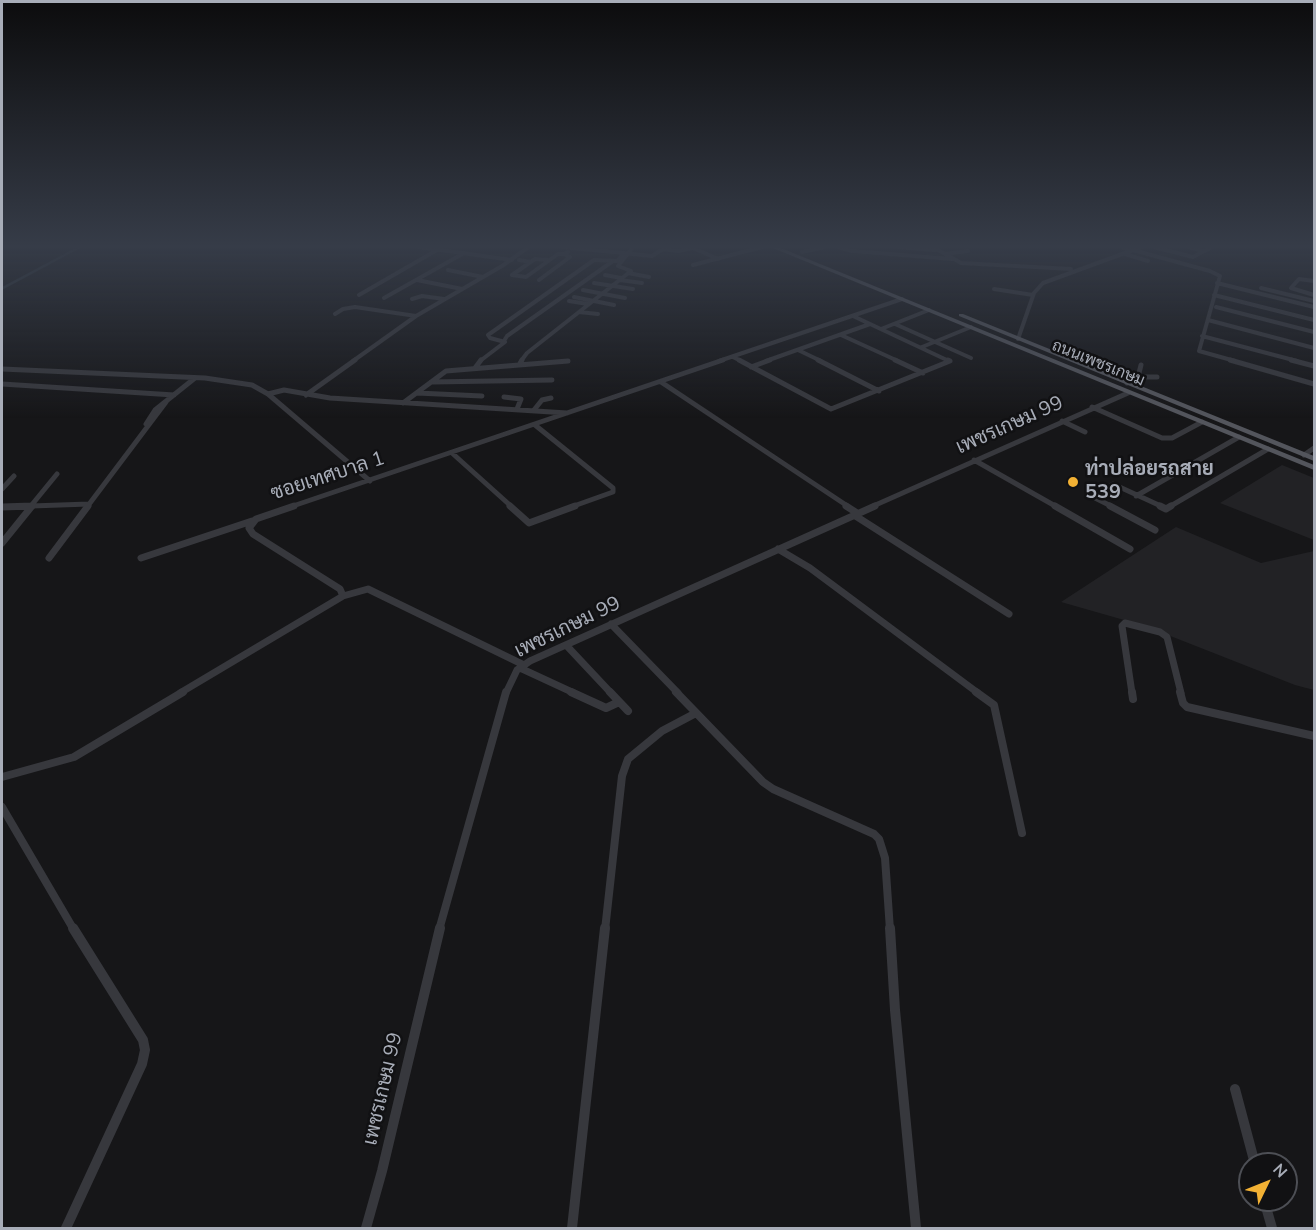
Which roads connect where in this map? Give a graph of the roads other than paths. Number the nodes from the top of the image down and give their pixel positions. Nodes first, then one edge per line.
1 (437, 303) edge
2 (533, 303) edge
3 (553, 303) edge
4 (584, 303) edge
5 (607, 303) edge
6 (889, 303) edge
7 (913, 303) edge
8 (930, 303) edge
9 (1030, 303) edge
10 (1212, 303) edge
11 (1248, 303) edge
12 (588, 304) joint
13 (1302, 304) edge
14 (614, 305) dead end
15 (1216, 307) dead end
16 (1314, 307) edge
17 (929, 310) junction
18 (579, 312) junction
19 (335, 314) dead end
20 (598, 314) dead end
21 (416, 316) junction
22 (853, 316) junction
23 (1208, 320) junction
24 (1314, 320) edge
25 (870, 324) junction
26 (895, 324) junction
27 (971, 327) junction
28 (881, 329) junction
29 (1314, 332) edge
30 (841, 335) junction
31 (1202, 336) junction
32 (1018, 339) junction
33 (504, 341) junction
34 (936, 341) junction
35 (922, 347) junction
36 (1314, 348) edge
37 (798, 350) junction
38 (733, 357) junction
39 (971, 358) dead end
40 (568, 362) dead end
41 (519, 365) junction
42 (1142, 365) dead end
43 (1314, 366) edge
44 (751, 367) junction
45 (475, 368) junction
46 (2, 369) edge
47 (923, 373) junction
48 (1138, 377) junction
49 (1157, 377) dead end
50 (195, 378) junction
51 (552, 380) dead end
52 (431, 382) junction
53 (661, 382) junction
54 (1127, 383) junction
55 (2, 384) edge
56 (1314, 384) edge
57 (1145, 390) junction
58 (879, 391) junction
59 (417, 393) junction
60 (1128, 393) junction
61 (268, 394) junction
62 (174, 395) junction
63 (306, 395) junction
64 (1158, 395) junction
65 (482, 396) dead end
66 (504, 397) dead end
67 (551, 398) dead end
68 (1148, 400) junction
69 (403, 403) junction
70 (1092, 407) junction
71 (517, 409) junction
72 (534, 410) junction
73 (567, 414) junction
74 (1062, 421) junction
75 (1202, 422) junction
76 (535, 425) junction
77 (1085, 432) dead end
78 (1239, 438) junction
79 (1314, 448) edge
80 (1268, 449) junction
81 (452, 453) junction
82 (1304, 455) junction
83 (1314, 459) edge
84 (974, 460) junction
85 (1314, 468) edge
86 (57, 474) dead end
87 (14, 476) dead end
88 (370, 481) junction
89 (2, 489) edge
90 (1136, 496) junction
91 (88, 504) junction
92 (31, 506) junction
93 (2, 507) edge
94 (856, 514) junction
95 (252, 521) junction
96 (1155, 530) dead end
97 (2, 543) edge
98 (778, 549) junction
99 (1130, 549) dead end
100 (49, 558) dead end
101 (141, 558) dead end
102 (344, 596) junction
103 (1009, 614) dead end
104 (611, 624) junction
105 (566, 645) junction
106 (522, 666) junction
107 (1133, 699) dead end
108 (619, 702) junction
109 (627, 711) dead end
110 (696, 712) junction
111 (1314, 736) edge
112 (2, 777) edge
113 (2, 807) edge
114 (1022, 832) dead end
115 (1235, 1089) dead end
116 (1252, 1152) edge
117 (1267, 1212) edge
118 (66, 1228) edge
119 (366, 1228) edge
120 (572, 1228) edge
121 (916, 1228) edge
122 (1272, 1228) edge

1 - 21 street
2 - 33 street
3 - 33 street
4 - 12 street
5 - 14 street
6 - 22 street, ซอยเทศบาล 1
7 - 17 main road, ถนนเพชรเกษม
8 - 32 main road, ถนนเพชรเกษม
9 - 32 street
10 - 23 street
11 - 24 street
12 - 18 street
13 - 16 street
15 - 29 street
17 - 26 street
17 - 27 main road, ถนนเพชรเกษม
18 - 20 street
18 - 41 street
19 - 21 street
21 - 63 street
22 - 25 street
22 - 38 street, ซอยเทศบาล 1
23 - 31 street
23 - 36 street
25 - 28 street
25 - 30 street
26 - 28 street
26 - 34 street
27 - 34 street
27 - 60 main road, ถนนเพชรเกษม
28 - 35 street
30 - 37 street
30 - 47 street
31 - 43 street
31 - 56 street
32 - 54 main road, ถนนเพชรเกษม
33 - 45 street
34 - 35 street
34 - 39 street
35 - 47 street
37 - 44 street
37 - 58 street
38 - 44 street
38 - 53 street, ซอยเทศบาล 1
40 - 41 street
41 - 45 street
42 - 48 street
44 - 58 street
45 - 52 street
46 - 50 street
47 - 58 street
48 - 49 street
48 - 54 street
50 - 61 street
50 - 62 street
51 - 52 street
52 - 59 street
53 - 73 street, ซอยเทศบาล 1
53 - 94 street
54 - 57 main road, ถนนเพชรเกษม
55 - 62 street
57 - 60 main road
57 - 64 main road, ถนนเพชรเกษม
59 - 65 street
59 - 69 street
60 - 68 main road, ถนนเพชรเกษม
60 - 70 street, เพชรเกษม 99
61 - 63 street
61 - 88 street
62 - 91 street
63 - 69 street
64 - 68 main road
64 - 82 main road, ถนนเพชรเกษม
66 - 71 street
67 - 72 street
68 - 75 main road, ถนนเพชรเกษม
69 - 71 street
70 - 74 street, เพชรเกษม 99
70 - 75 street
71 - 72 street
72 - 73 street
73 - 76 street, ซอยเทศบาล 1
74 - 77 street
74 - 84 street, เพชรเกษม 99
75 - 78 main road, ถนนเพชรเกษม
76 - 81 street, ซอยเทศบาล 1
76 - 81 street
78 - 80 main road, ถนนเพชรเกษม
78 - 90 street
79 - 82 street
80 - 85 main road, ถนนเพชรเกษม
80 - 90 street
81 - 88 street, ซอยเทศบาล 1
82 - 83 main road, ถนนเพชรเกษม
84 - 94 street, เพชรเกษม 99
84 - 99 street
86 - 92 street
87 - 89 street
88 - 95 street, ซอยเทศบาล 1
90 - 96 street
91 - 92 street
91 - 100 street
92 - 93 street
92 - 97 street
94 - 98 street, เพชรเกษม 99
94 - 103 street
95 - 101 street
95 - 102 street, ซอยเทศบาล 1
98 - 104 street, เพชรเกษม 99
98 - 114 street
102 - 106 street
102 - 112 street
104 - 105 street, เพชรเกษม 99
104 - 110 street
105 - 106 street, เพชรเกษม 99
105 - 108 street
106 - 108 street
106 - 119 street, เพชรเกษม 99
107 - 111 street
108 - 109 street
110 - 120 street
110 - 121 street
113 - 118 street
115 - 116 street
117 - 122 street

